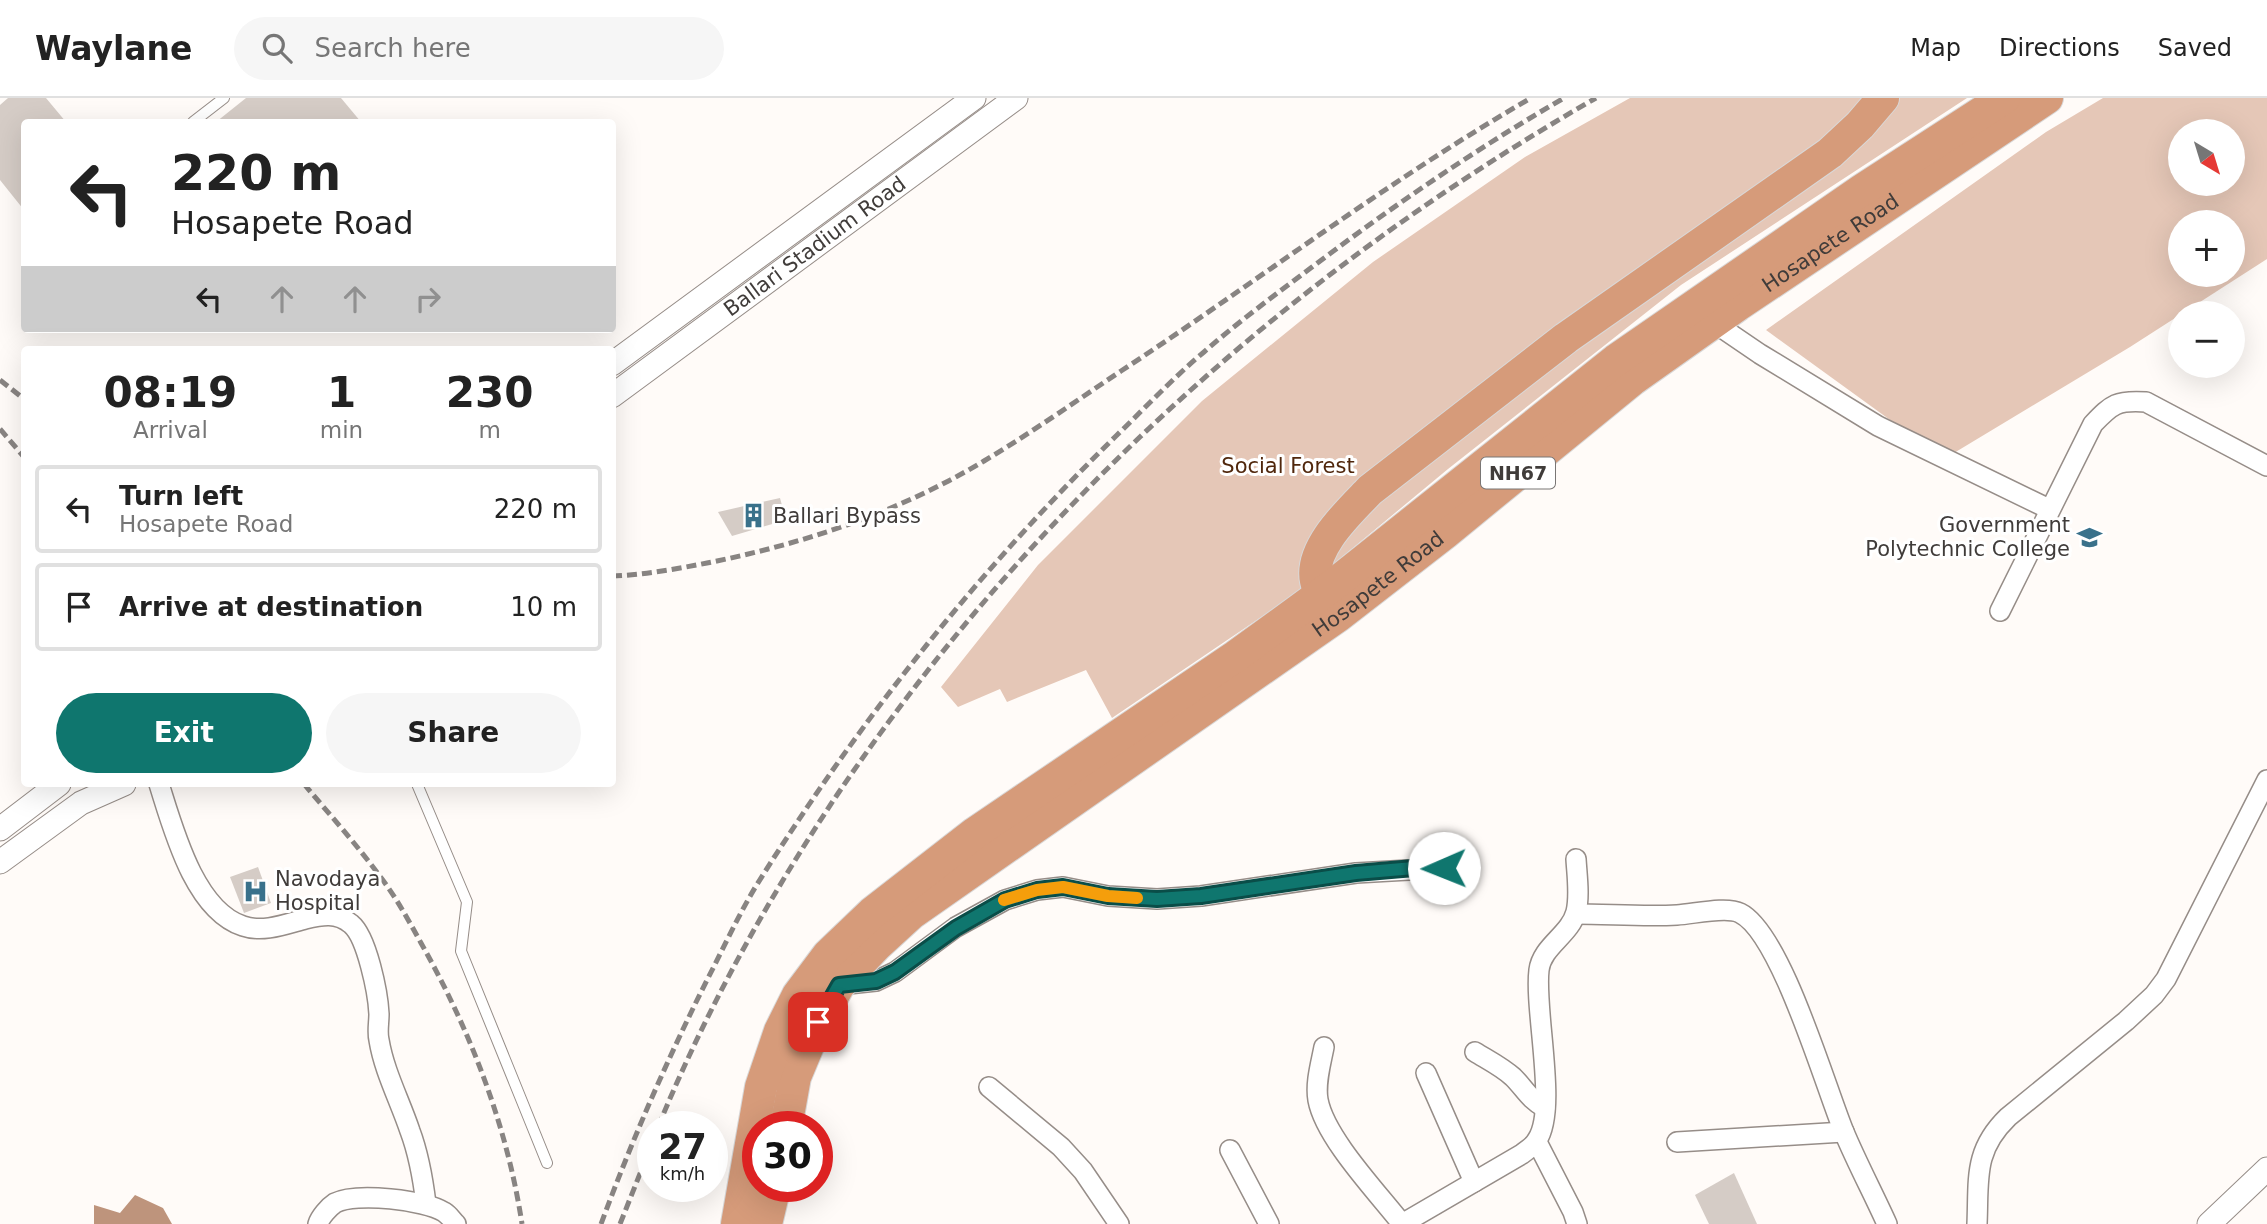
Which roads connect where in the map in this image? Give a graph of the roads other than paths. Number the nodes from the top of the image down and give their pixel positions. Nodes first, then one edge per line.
1 (224, 98) edge
2 (974, 98) edge
3 (1016, 98) edge
4 (1883, 98) edge
5 (2004, 98) edge
6 (2047, 98) edge
7 (197, 119) edge
8 (1713, 322) junction
9 (616, 361) edge
10 (616, 393) edge
11 (2267, 466) edge
12 (2049, 509) junction
13 (1330, 605) junction
14 (2000, 611) dead end
15 (2267, 779) edge
16 (55, 787) edge
17 (117, 787) edge
18 (160, 787) edge
19 (418, 787) edge
20 (0, 829) edge
21 (1576, 859) dead end
22 (0, 862) edge
23 (1444, 868) dead end
24 (1576, 914) junction
25 (839, 985) junction
26 (1324, 1046) dead end
27 (1475, 1052) dead end
28 (1426, 1073) dead end
29 (989, 1087) dead end
30 (1545, 1108) junction
31 (789, 1111) edge
32 (1844, 1132) junction
33 (1536, 1142) junction
34 (1677, 1142) dead end
35 (1230, 1150) dead end
36 (547, 1163) dead end
37 (2267, 1169) edge
38 (1474, 1182) junction
39 (771, 1202) edge
40 (426, 1204) junction
41 (318, 1224) edge
42 (456, 1224) edge
43 (737, 1224) edge
44 (766, 1224) edge
45 (1119, 1224) edge
46 (1269, 1224) edge
47 (1402, 1224) edge
48 (1577, 1224) edge
49 (1887, 1224) edge
50 (1977, 1224) edge
51 (2208, 1224) edge

1 - 7 lane
2 - 9 street, Ballari Stadium Road
3 - 10 street, Ballari Stadium Road
4 - 13 highway
5 - 13 highway, Hosapete Road
6 - 8 highway, Hosapete Road / NH67
8 - 12 street
8 - 13 highway, Hosapete Road / NH67
11 - 12 street
12 - 14 street
13 - 25 highway, Hosapete Road / NH67
13 - 43 highway, Hosapete Road
15 - 50 street
16 - 20 street
17 - 22 street
18 - 40 street
19 - 36 lane
21 - 24 street
23 - 25 street
24 - 30 street
24 - 32 street
25 - 31 highway, Hosapete Road / NH67
26 - 47 street
27 - 30 street
28 - 38 street
29 - 45 street
30 - 33 street
32 - 34 street
32 - 49 street
33 - 38 street
33 - 48 street
35 - 46 street
37 - 51 street
38 - 47 street
39 - 44 highway
40 - 41 street
40 - 42 street

